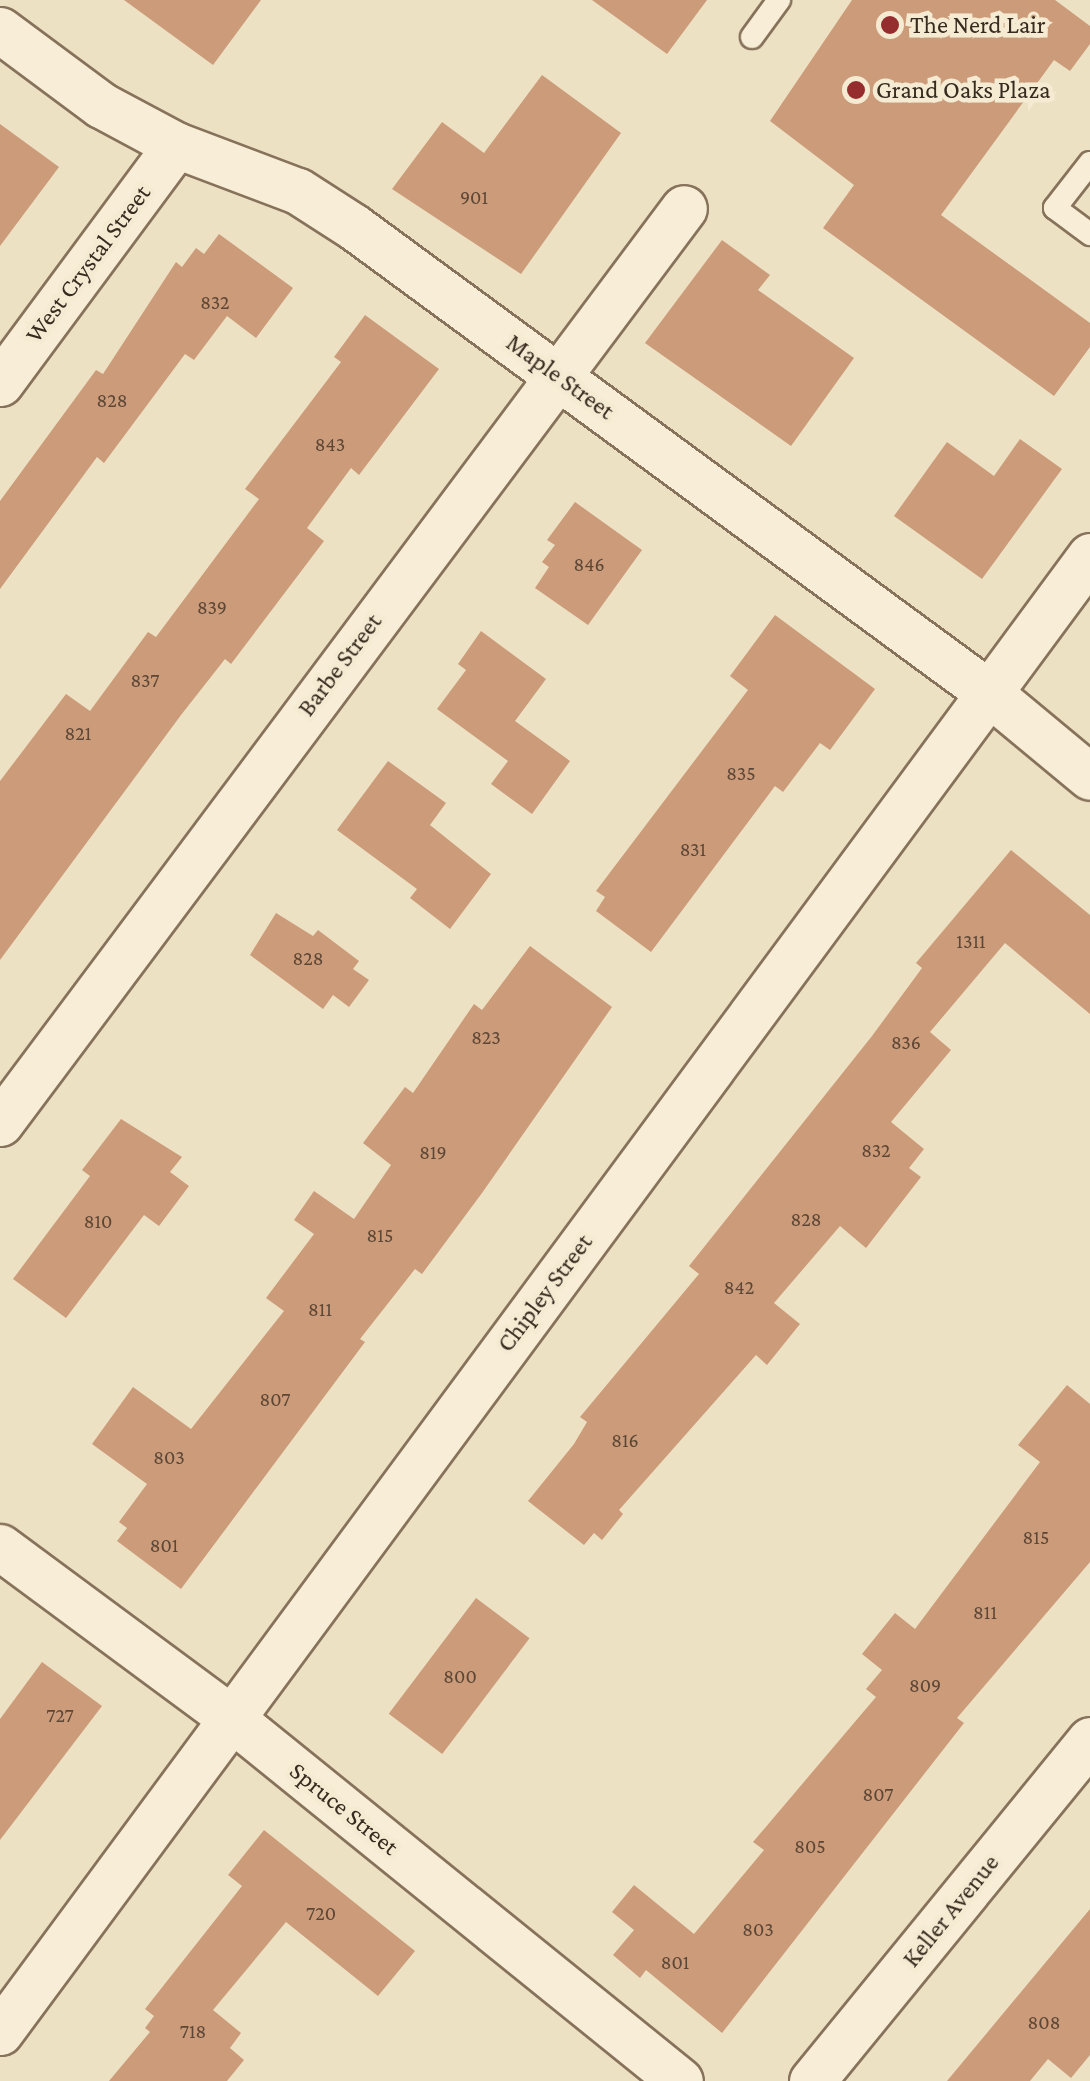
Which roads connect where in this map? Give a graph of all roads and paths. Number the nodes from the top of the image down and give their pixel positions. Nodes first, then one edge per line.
1 (779, 0) edge
2 (0, 30) edge
3 (752, 37) dead end
4 (176, 146) junction
5 (1090, 163) edge
6 (684, 208) dead end
7 (1090, 234) edge
8 (558, 375) junction
9 (0, 383) edge
10 (1090, 556) edge
11 (989, 693) junction
12 (1090, 777) edge
13 (0, 1123) edge
14 (0, 1547) edge
15 (231, 1718) junction
16 (1090, 1740) edge
17 (0, 2032) edge
18 (680, 2081) edge
19 (812, 2081) edge

1 - 3 lane
2 - 4 street, Maple Street
4 - 8 street, Maple Street
4 - 9 street, West Crystal Street
5 - 7 lane
6 - 8 street, Barbe Street
8 - 11 street, Maple Street
8 - 13 street, Barbe Street
10 - 11 street, Chipley Street
11 - 12 street, Maple Street
11 - 15 street, Chipley Street
14 - 15 street, Spruce Street
15 - 17 street, Chipley Street
15 - 18 street, Spruce Street
16 - 19 street, Keller Avenue

